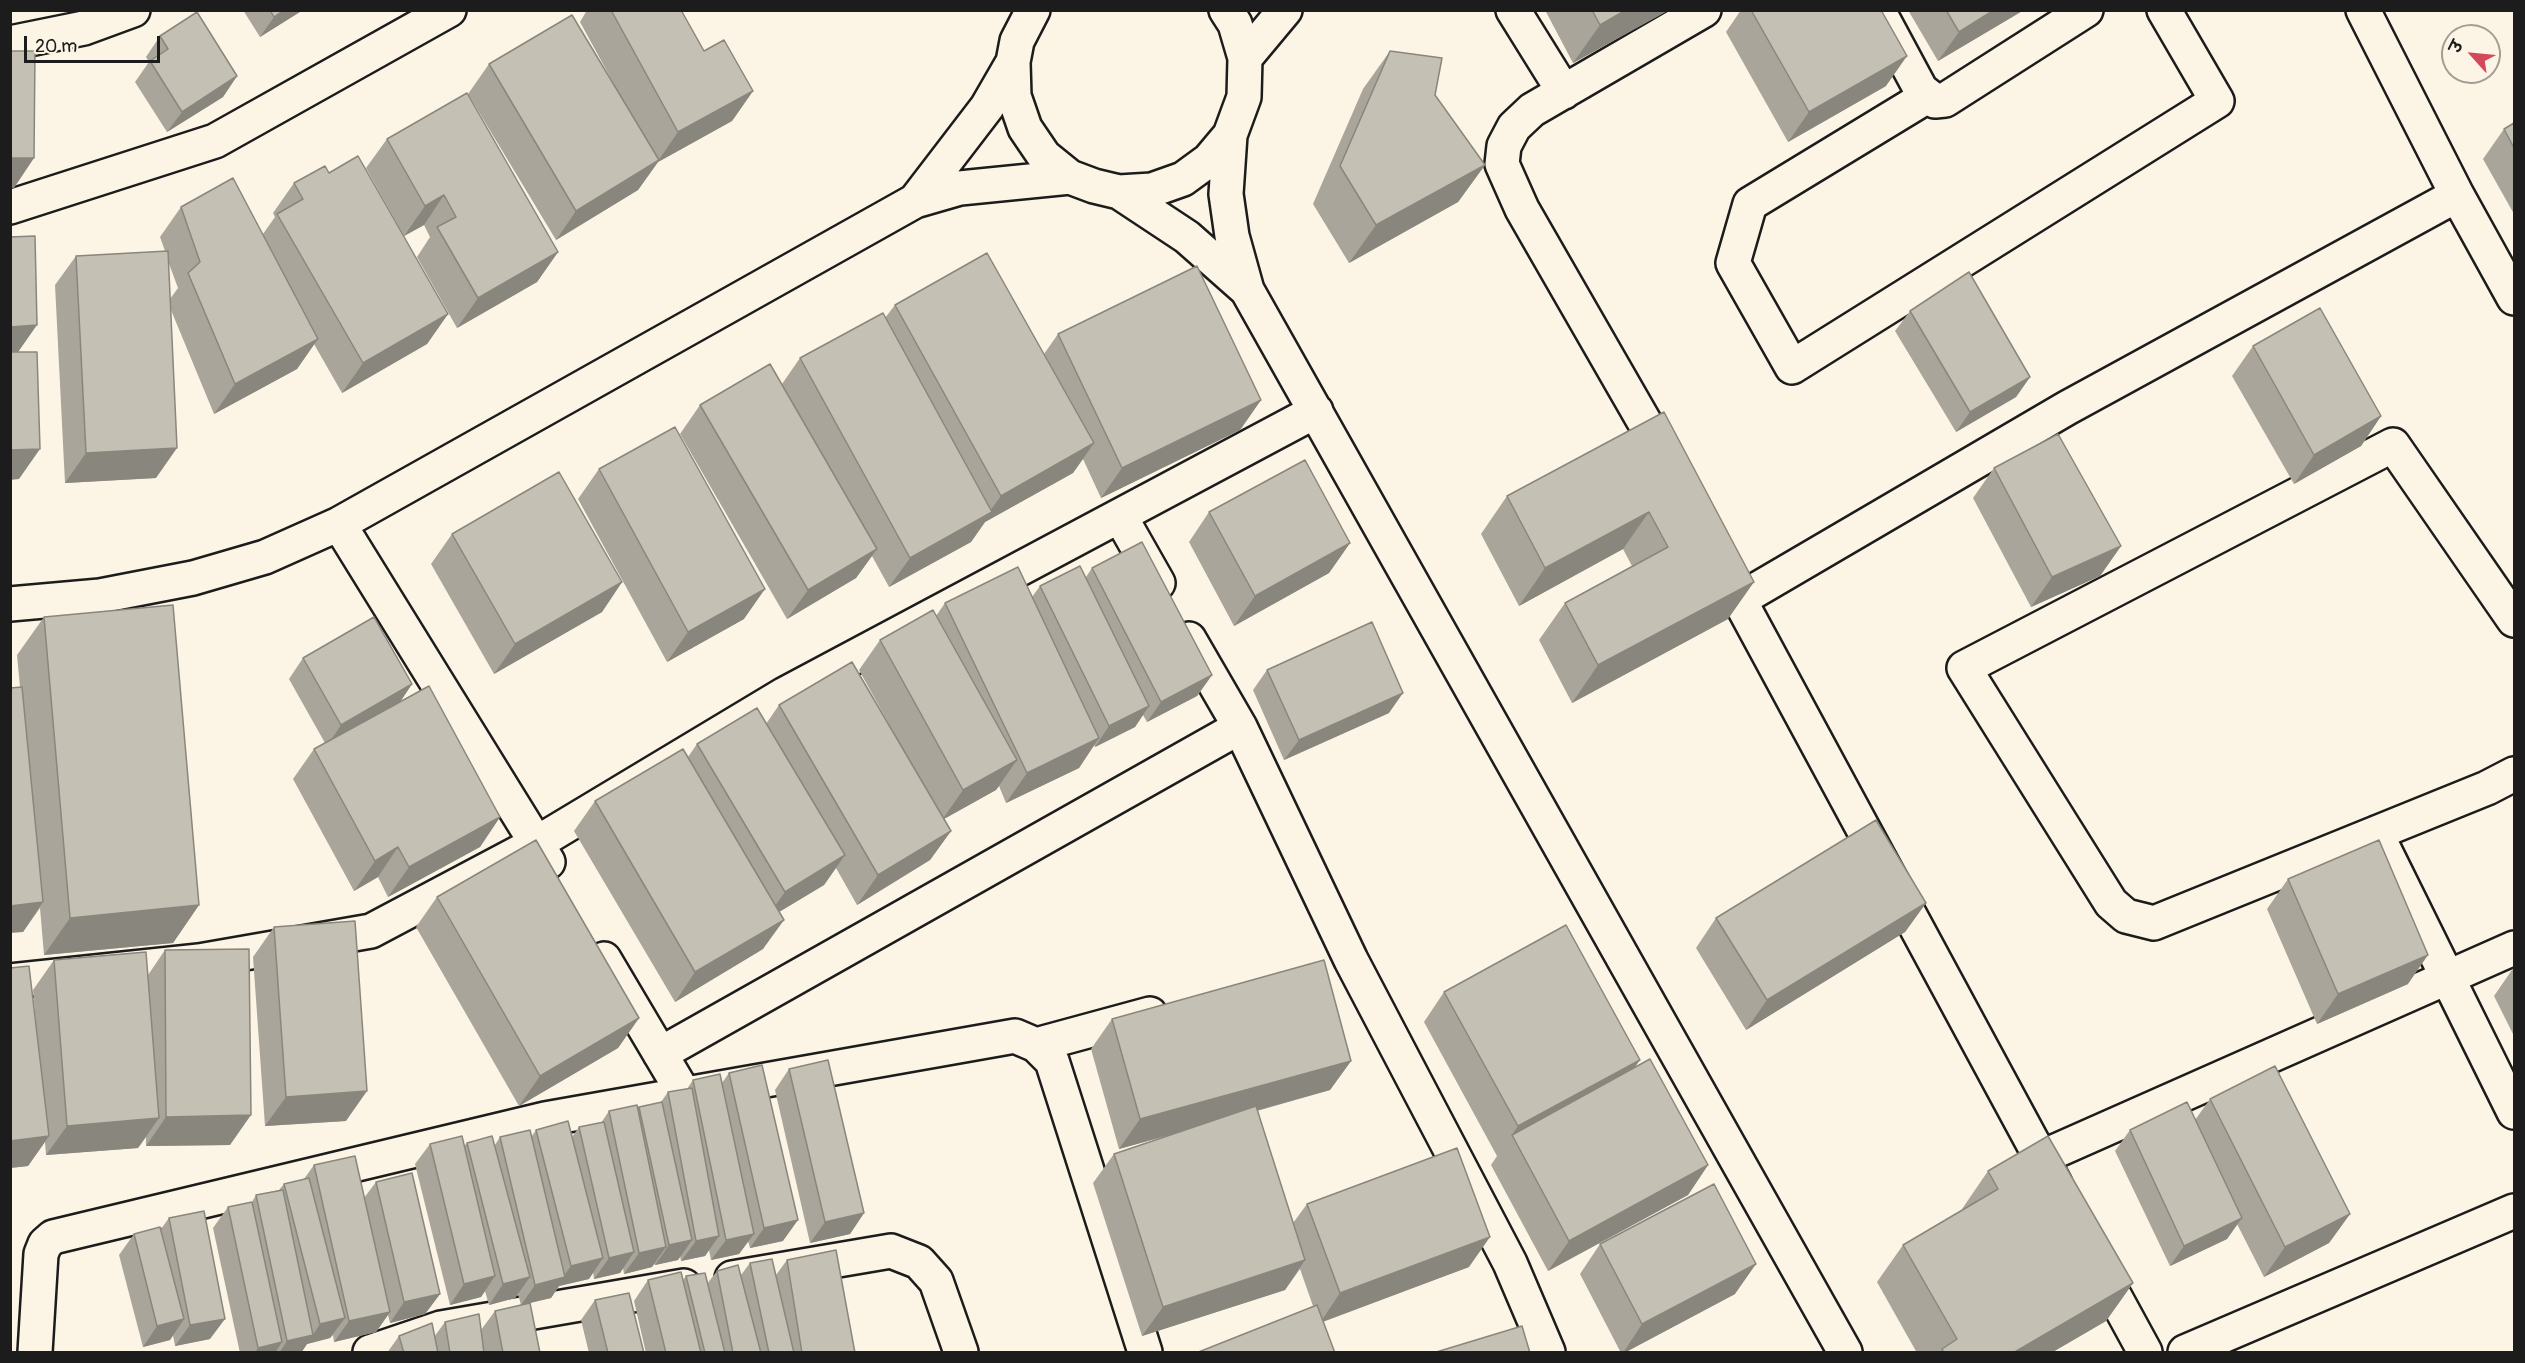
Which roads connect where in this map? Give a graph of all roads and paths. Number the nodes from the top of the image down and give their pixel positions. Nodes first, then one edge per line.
1 (133, 10) edge
2 (449, 10) edge
3 (1226, 10) edge
4 (1285, 10) edge
5 (1514, 10) edge
6 (1704, 10) edge
7 (1878, 10) edge
8 (2086, 10) edge
9 (2164, 10) edge
10 (2363, 10) edge
11 (1028, 14) edge
12 (10, 43) edge
13 (1245, 58) junction
14 (1013, 62) junction
15 (1564, 92) junction
16 (1926, 97) junction
17 (1230, 135) junction
18 (1070, 177) junction
19 (1119, 192) junction
20 (2457, 195) junction
21 (915, 201) junction
22 (10, 207) edge
23 (1247, 290) junction
24 (2514, 298) edge
25 (1316, 411) junction
26 (1681, 487) edge
27 (1120, 516) junction
28 (339, 524) junction
29 (1707, 538) edge
30 (1739, 600) junction
31 (10, 604) edge
32 (2514, 620) edge
33 (1240, 727) junction
34 (2514, 774) edge
35 (2376, 833) junction
36 (537, 843) junction
37 (560, 884) edge
38 (590, 936) edge
39 (2514, 948) edge
40 (1351, 960) junction
41 (1317, 969) edge
42 (2448, 977) junction
43 (10, 981) edge
44 (1182, 1005) edge
45 (1036, 1045) junction
46 (660, 1054) junction
47 (684, 1094) junction
48 (2514, 1112) edge
49 (2040, 1158) junction
50 (2068, 1210) edge
51 (2514, 1211) edge
52 (2085, 1241) edge
53 (35, 1353) edge
54 (370, 1353) edge
55 (961, 1353) edge
56 (1145, 1353) edge
57 (1548, 1353) edge
58 (1845, 1353) edge
59 (2145, 1353) edge
60 (2185, 1353) edge

1 - 12 street
2 - 22 street
3 - 13 street
4 - 13 street
5 - 15 street
6 - 15 street
7 - 16 street
8 - 16 street
9 - 16 street
10 - 20 street
11 - 14 street
13 - 17 street
14 - 18 street
14 - 21 street
15 - 26 street
17 - 19 street
17 - 23 street
18 - 19 street
18 - 21 street
19 - 23 street
20 - 24 street
20 - 30 street
21 - 28 street
23 - 25 street
25 - 27 street
25 - 58 street
27 - 33 street
27 - 36 street
28 - 31 street
28 - 36 street
29 - 30 street
30 - 49 street
32 - 35 street
33 - 40 street
33 - 46 street
34 - 35 street
35 - 42 street
36 - 37 street
36 - 43 street
38 - 46 street
39 - 42 street
40 - 41 street
40 - 57 street
42 - 48 street
42 - 49 street
44 - 45 street
45 - 47 street
45 - 56 street
46 - 47 street
47 - 53 street
49 - 50 street
51 - 60 street
52 - 59 street
54 - 55 street

